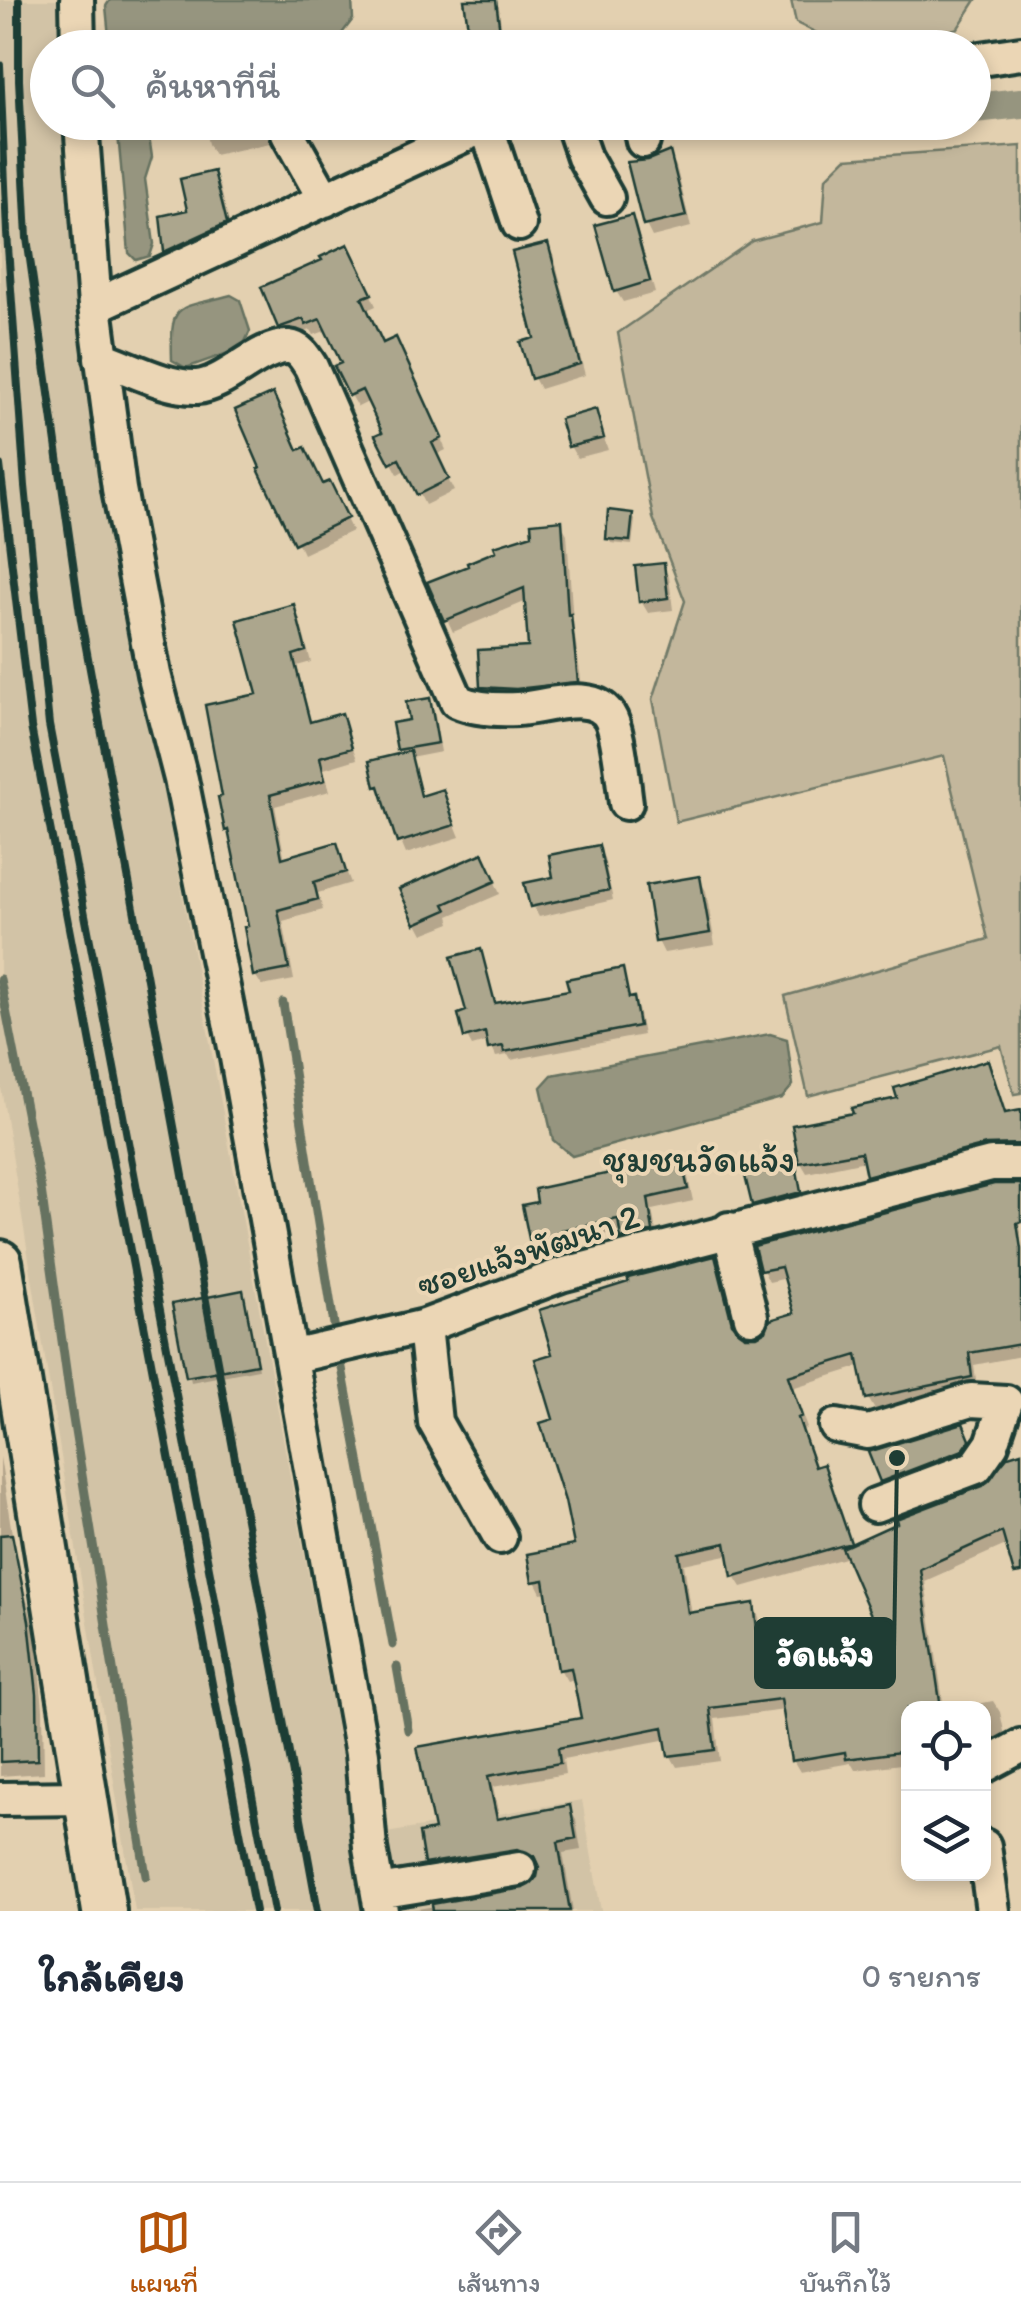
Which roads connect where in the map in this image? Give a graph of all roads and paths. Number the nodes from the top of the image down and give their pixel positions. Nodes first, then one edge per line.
1 (77, 0) edge
2 (78, 30) edge
3 (1021, 53) edge
4 (991, 57) edge
5 (83, 140) edge
6 (291, 140) edge
7 (454, 140) edge
8 (494, 140) edge
9 (578, 140) edge
10 (608, 198) dead end
11 (325, 200) junction
12 (519, 224) dead end
13 (96, 306) junction
14 (102, 358) junction
15 (626, 803) dead end
16 (1021, 1164) edge
17 (729, 1230) junction
18 (0, 1262) edge
19 (751, 1317) dead end
20 (425, 1326) junction
21 (292, 1357) junction
22 (10, 1384) edge
23 (1014, 1401) edge
24 (836, 1426) dead end
25 (876, 1505) dead end
26 (500, 1537) dead end
27 (1021, 1746) edge
28 (991, 1762) edge
29 (87, 1798) junction
30 (0, 1799) edge
31 (519, 1869) dead end
32 (989, 1881) edge
33 (380, 1901) edge
34 (104, 1911) edge
35 (993, 1911) edge

1 - 2 street
3 - 4 street
5 - 13 street
6 - 11 street
7 - 11 street
8 - 12 street
9 - 10 street
11 - 13 street
13 - 14 street
14 - 15 street
14 - 21 street
16 - 17 street, ซอยแจ้งพัฒนา 2
17 - 19 street
17 - 20 street, ซอยแจ้งพัฒนา 2
18 - 22 main road
20 - 21 street, ซอยแจ้งพัฒนา 2
20 - 26 street
21 - 33 street
22 - 29 main road
23 - 24 street
23 - 25 street
27 - 28 street
29 - 30 street
29 - 34 main road
31 - 33 street
32 - 35 street

